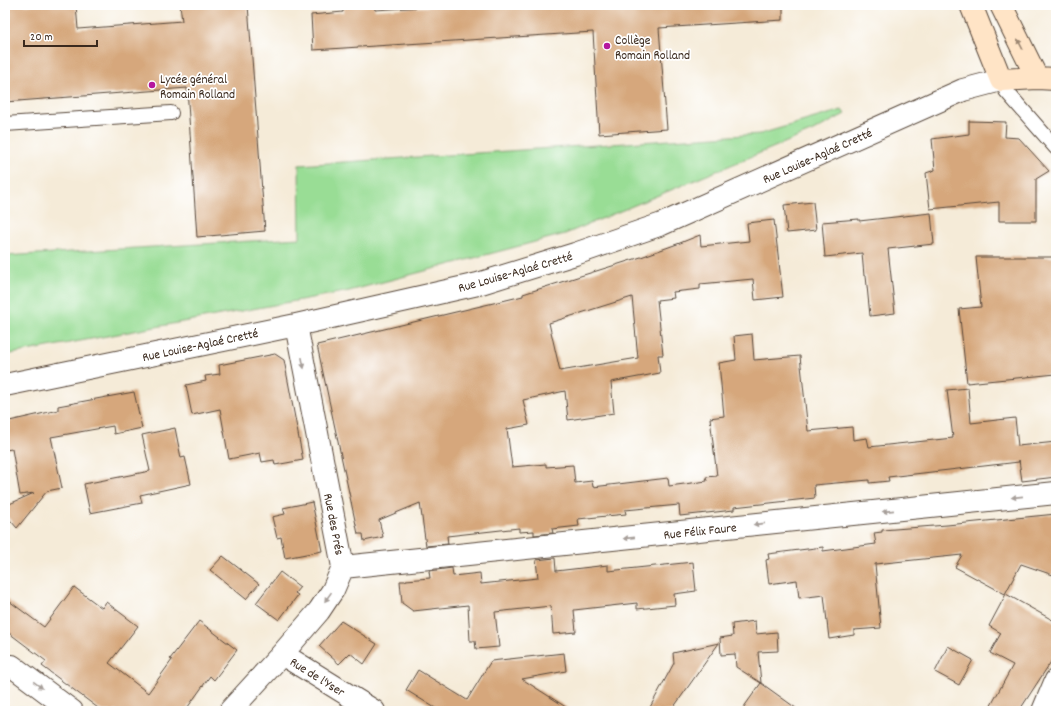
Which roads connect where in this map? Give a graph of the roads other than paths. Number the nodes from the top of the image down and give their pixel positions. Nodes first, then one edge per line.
1 (971, 5) edge
2 (1001, 5) edge
3 (1047, 79) edge
4 (1004, 86) junction
5 (171, 113) dead end
6 (5, 124) edge
7 (1056, 148) edge
8 (296, 325) junction
9 (5, 385) edge
10 (1056, 494) edge
11 (343, 567) junction
12 (282, 654) junction
13 (5, 667) edge
14 (1056, 680) edge
15 (1056, 708) edge
16 (72, 711) edge
17 (230, 711) edge
18 (374, 711) edge
19 (1043, 711) edge
20 (1053, 711) edge

1 - 4 main road
3 -> 2 main road
3 - 4 main road
4 - 7 lane
4 - 8 street, Rue Louise-Aglaé Cretté
5 - 6 lane
8 - 9 street, Rue Louise-Aglaé Cretté
8 -> 11 street, Rue des Prés
10 -> 11 street, Rue Félix Faure
11 -> 12 street, Rue des Prés
12 - 17 street, Rue des Prés
12 - 18 street, Rue de l'Yser
13 -> 16 street
14 - 19 street
15 - 20 street

